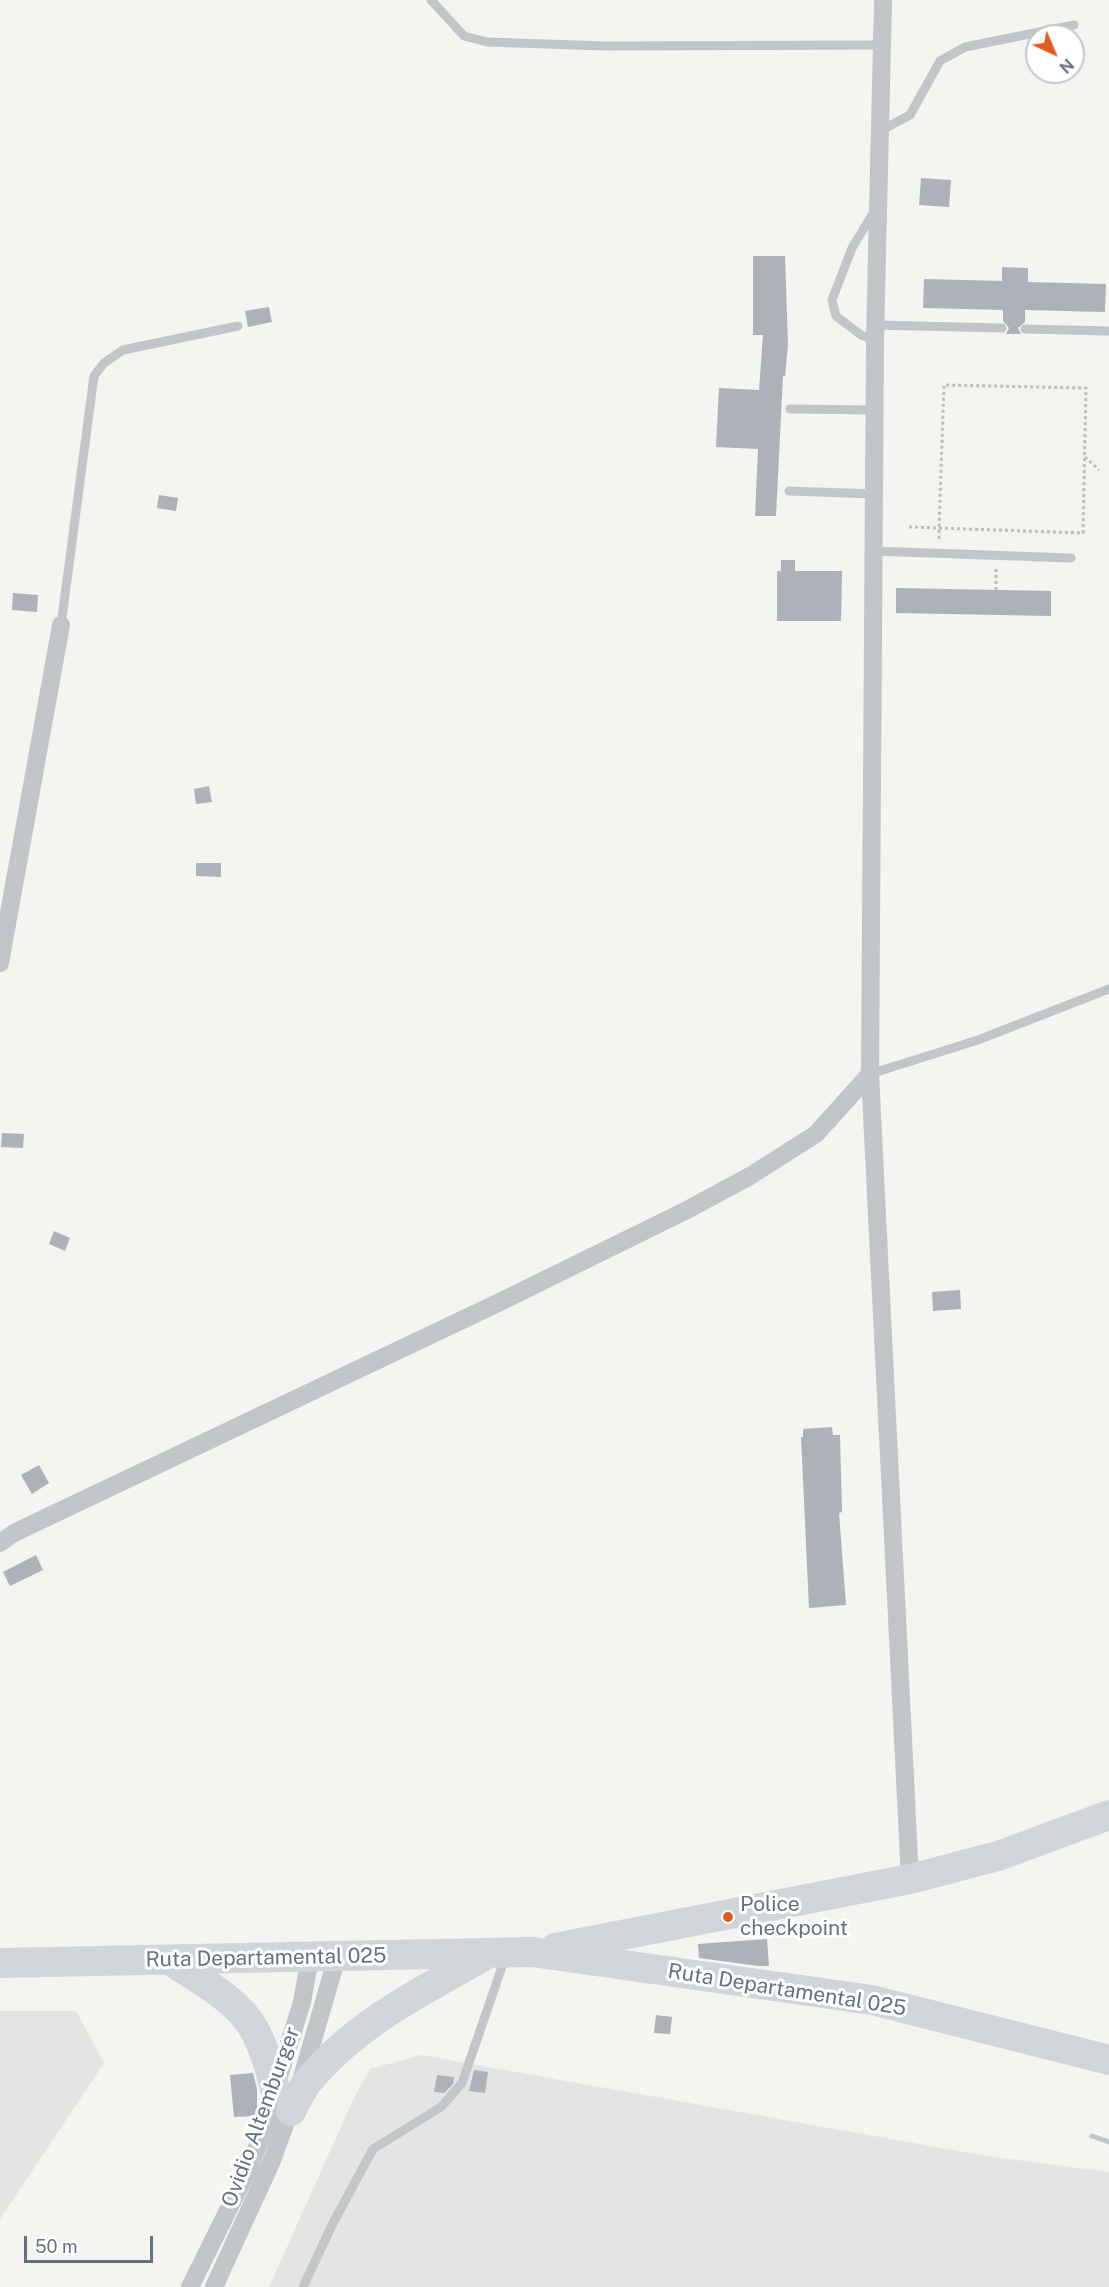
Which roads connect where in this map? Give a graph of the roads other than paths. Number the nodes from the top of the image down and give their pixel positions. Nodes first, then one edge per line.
1 (431, 0) edge
2 (884, 0) edge
3 (1025, 34) edge
4 (882, 45) junction
5 (880, 131) junction
6 (878, 206) junction
7 (238, 326) dead end
8 (1002, 328) dead end
9 (1024, 329) dead end
10 (1109, 331) edge
11 (875, 333) junction
12 (790, 409) dead end
13 (874, 410) junction
14 (789, 491) dead end
15 (874, 494) junction
16 (873, 551) junction
17 (1071, 558) dead end
18 (61, 625) joint
19 (0, 963) edge
20 (1109, 989) edge
21 (870, 1074) junction
22 (0, 1543) edge
23 (1109, 1815) edge
24 (910, 1879) junction
25 (509, 1953) junction
26 (324, 1958) junction
27 (169, 1960) junction
28 (0, 1964) edge
29 (1109, 2060) edge
30 (283, 2100) junction
31 (190, 2287) edge
32 (214, 2287) edge
33 (303, 2287) edge

1 - 4 lane
2 - 4 street
3 - 5 lane
4 - 5 street
5 - 6 street
6 - 11 street
6 - 11 lane
7 - 18 lane
8 - 11 lane
9 - 10 lane
11 - 13 street
12 - 13 lane
13 - 15 street
14 - 15 lane
15 - 16 street
16 - 17 lane
16 - 21 street
18 - 19 street
20 - 21 lane
21 - 22 street
21 - 24 street
23 - 24 highway, Ruta Departamental 025
24 - 25 highway, Ruta Departamental 025
25 - 26 highway, Ruta Departamental 025
25 - 29 highway, Ruta Departamental 025
25 - 30 highway
25 - 33 lane
26 - 27 highway, Ruta Departamental 025
26 - 30 street, Ovidio Altemburger
26 - 30 street, Ovidio Altemburger
27 - 28 highway, Ruta Departamental 025
27 - 30 highway
30 - 31 street, Ovidio Altemburger
30 - 32 street, Ovidio Altemburger

